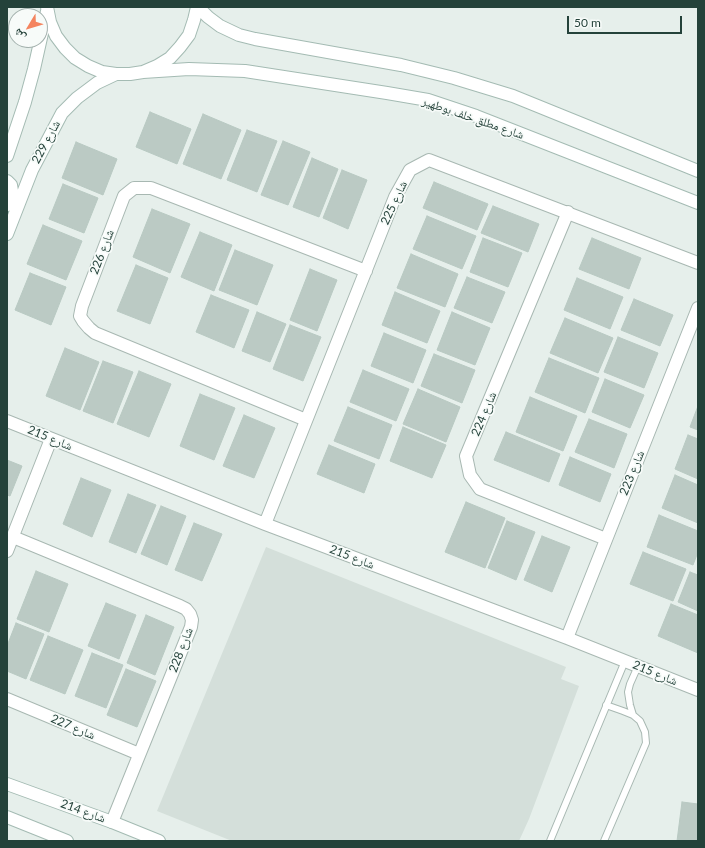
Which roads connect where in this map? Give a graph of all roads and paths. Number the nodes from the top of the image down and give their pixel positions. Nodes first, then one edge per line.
1 (47, 7) edge
2 (198, 7) edge
3 (143, 72) junction
4 (116, 74) junction
5 (7, 156) edge
6 (698, 171) edge
7 (7, 181) edge
8 (698, 203) edge
9 (7, 205) edge
10 (568, 212) junction
11 (7, 234) edge
12 (698, 263) edge
13 (366, 271) junction
14 (698, 308) edge
15 (306, 420) junction
16 (7, 421) edge
17 (51, 439) junction
18 (265, 524) junction
19 (13, 537) junction
20 (606, 538) junction
21 (7, 551) edge
22 (567, 638) junction
23 (625, 661) junction
24 (638, 666) junction
25 (698, 690) edge
26 (7, 699) edge
27 (606, 705) junction
28 (633, 715) junction
29 (139, 754) junction
30 (7, 784) edge
31 (7, 817) edge
32 (112, 822) junction
33 (67, 841) edge
34 (159, 841) edge
35 (550, 841) edge
36 (604, 841) edge

1 - 4 street
1 - 5 street
2 - 3 street
2 - 6 street
3 - 4 street, شارع مطلق خلف بوطهير
3 - 8 street, شارع مطلق خلف بوطهير
4 - 11 street, شارع 229
7 - 9 street
10 - 12 street, شارع 225
10 - 13 street, شارع 225
10 - 20 street, شارع 224
13 - 15 street, شارع 225
13 - 15 street, شارع 226
14 - 20 street, شارع 223
15 - 18 street, شارع 225
16 - 17 street, شارع 215
17 - 18 street, شارع 215
17 - 19 street
18 - 22 street, شارع 215
19 - 21 street
19 - 29 street, شارع 228
20 - 22 street, شارع 223
22 - 23 street, شارع 215
23 - 24 street, شارع 215
23 - 27 lane
24 - 25 street, شارع 215
24 - 28 lane
26 - 29 street, شارع 227
27 - 28 lane
27 - 35 lane
28 - 36 lane
29 - 32 street, شارع 228
30 - 32 street, شارع 214
31 - 33 street
32 - 34 street, شارع 214

